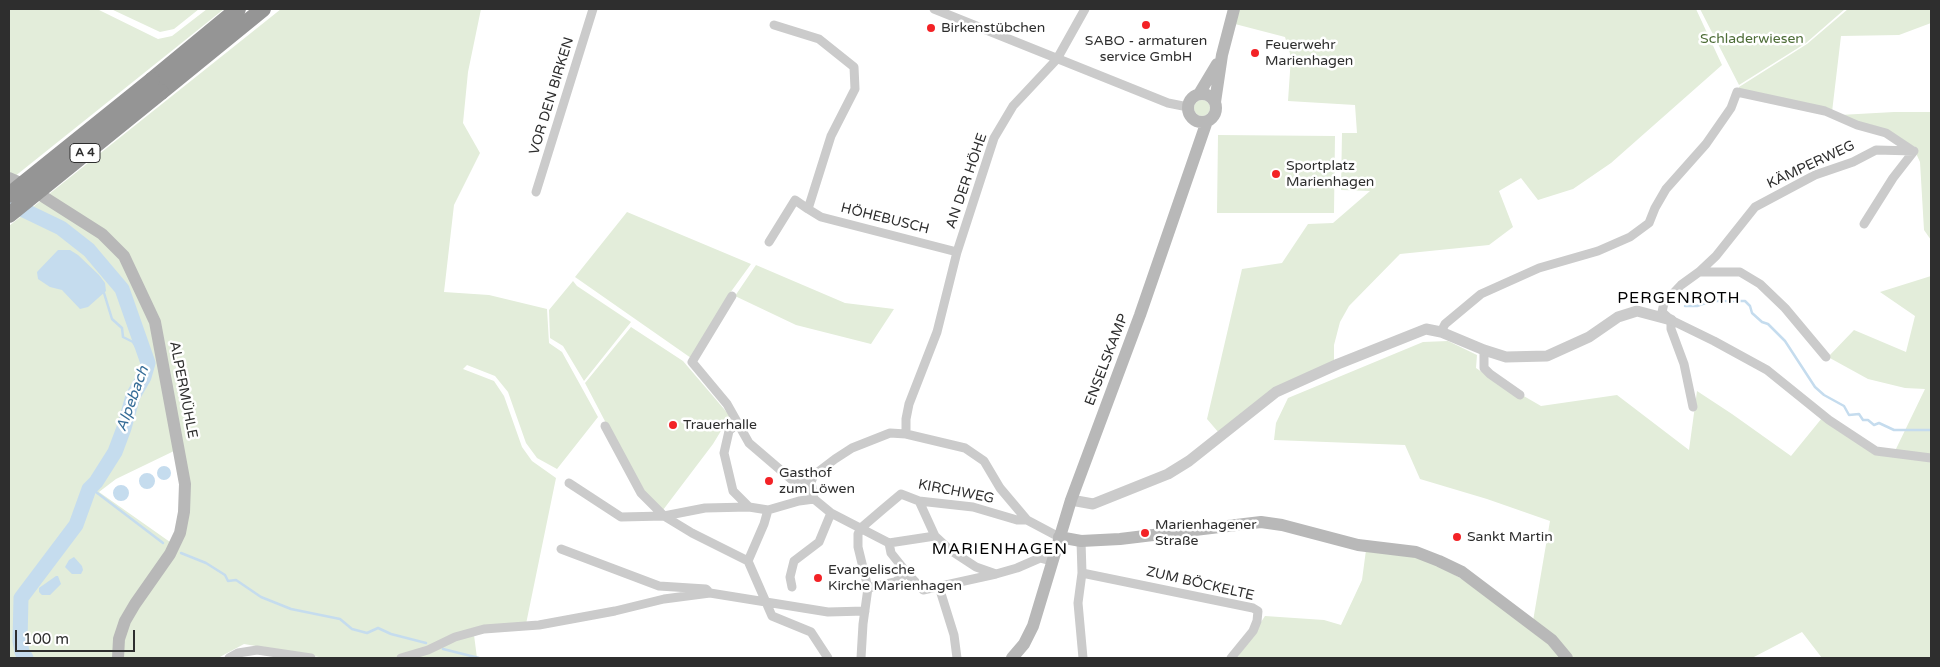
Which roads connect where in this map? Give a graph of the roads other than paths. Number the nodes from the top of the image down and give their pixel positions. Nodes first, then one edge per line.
1 (238, 9) edge
2 (264, 9) edge
3 (593, 9) edge
4 (934, 9) edge
5 (1085, 9) edge
6 (1234, 9) edge
7 (774, 25) dead end
8 (1222, 55) junction
9 (1057, 58) junction
10 (156, 86) junction
11 (1199, 94) junction
12 (1215, 102) junction
13 (1188, 107) junction
14 (1200, 120) junction
15 (1914, 151) junction
16 (9, 178) edge
17 (536, 192) dead end
18 (9, 194) edge
19 (808, 209) junction
20 (9, 215) edge
21 (1864, 224) dead end
22 (769, 242) dead end
23 (957, 252) junction
24 (1699, 272) junction
25 (732, 296) dead end
26 (1670, 320) junction
27 (1442, 332) junction
28 (1484, 350) junction
29 (1826, 357) dead end
30 (1520, 395) dead end
31 (1693, 407) dead end
32 (738, 423) junction
33 (605, 426) dead end
34 (906, 434) junction
35 (1931, 458) edge
36 (812, 482) junction
37 (569, 483) dead end
38 (814, 499) junction
39 (1071, 500) junction
40 (919, 501) junction
41 (749, 507) junction
42 (768, 510) junction
43 (831, 513) junction
44 (664, 516) junction
45 (1026, 520) junction
46 (862, 528) junction
47 (935, 536) junction
48 (1058, 537) junction
49 (1080, 541) junction
50 (889, 543) junction
51 (561, 549) dead end
52 (748, 561) junction
53 (1051, 561) junction
54 (1082, 572) junction
55 (907, 573) junction
56 (996, 574) junction
57 (792, 587) dead end
58 (939, 587) junction
59 (868, 588) junction
60 (710, 594) junction
61 (767, 604) junction
62 (864, 611) junction
63 (118, 658) edge
64 (229, 658) edge
65 (310, 658) edge
66 (401, 658) edge
67 (828, 658) edge
68 (861, 658) edge
69 (957, 658) edge
70 (1012, 658) edge
71 (1083, 658) edge
72 (1231, 658) edge
73 (1567, 658) edge

1 - 10 highway, A 4
2 - 10 highway, A 4
3 - 17 street, VOR DEN BIRKEN
4 - 9 street
5 - 9 street, AN DER HÖHE
6 - 8 main road, ENSELSKAMP
7 - 19 street
8 - 11 main road, ENSELSKAMP
8 - 12 main road, ENSELSKAMP
9 - 13 street
9 - 23 street, AN DER HÖHE
10 - 18 highway, A 4, bridge
10 - 20 highway, A 4, bridge
11 - 12 main road
11 - 13 main road, ENSELSKAMP
12 - 14 main road, ENSELSKAMP
13 - 14 main road
14 - 39 main road, ENSELSKAMP
15 - 21 street
15 - 24 street, KÄMPERWEG
15 - 27 street
16 - 63 main road, ALPERMÜHLE
19 - 22 street, HÖHEBUSCH
19 - 23 street, HÖHEBUSCH
23 - 34 street, AN DER HÖHE
24 - 26 street, KÄMPERWEG
24 - 29 street
25 - 32 street
26 - 28 street
26 - 31 street
26 - 35 street
27 - 28 street
27 - 39 street
28 - 30 street
32 - 36 street
32 - 41 street
33 - 44 street
34 - 36 street
34 - 45 street
36 - 38 street
37 - 44 street
38 - 42 street
38 - 43 street
39 - 48 main road, ENSELSKAMP
40 - 45 street, KIRCHWEG
40 - 46 street, KIRCHWEG
40 - 47 street
41 - 42 street
41 - 44 street
42 - 52 street
43 - 46 street
43 - 57 street
44 - 52 street
45 - 48 street
46 - 50 street
46 - 59 street
47 - 50 street
47 - 56 street
48 - 49 main road
48 - 53 main road, ENSELSKAMP
49 - 54 street
49 - 73 main road
50 - 55 street
51 - 60 street
52 - 61 street
53 - 56 street
53 - 70 main road, ENSELSKAMP
54 - 71 street
54 - 72 street, ZUM BÖCKELTE
55 - 58 street
55 - 59 street
56 - 58 street
58 - 69 street
59 - 62 street
60 - 61 street
60 - 66 street
61 - 62 street
61 - 67 street
62 - 68 street
64 - 65 street

